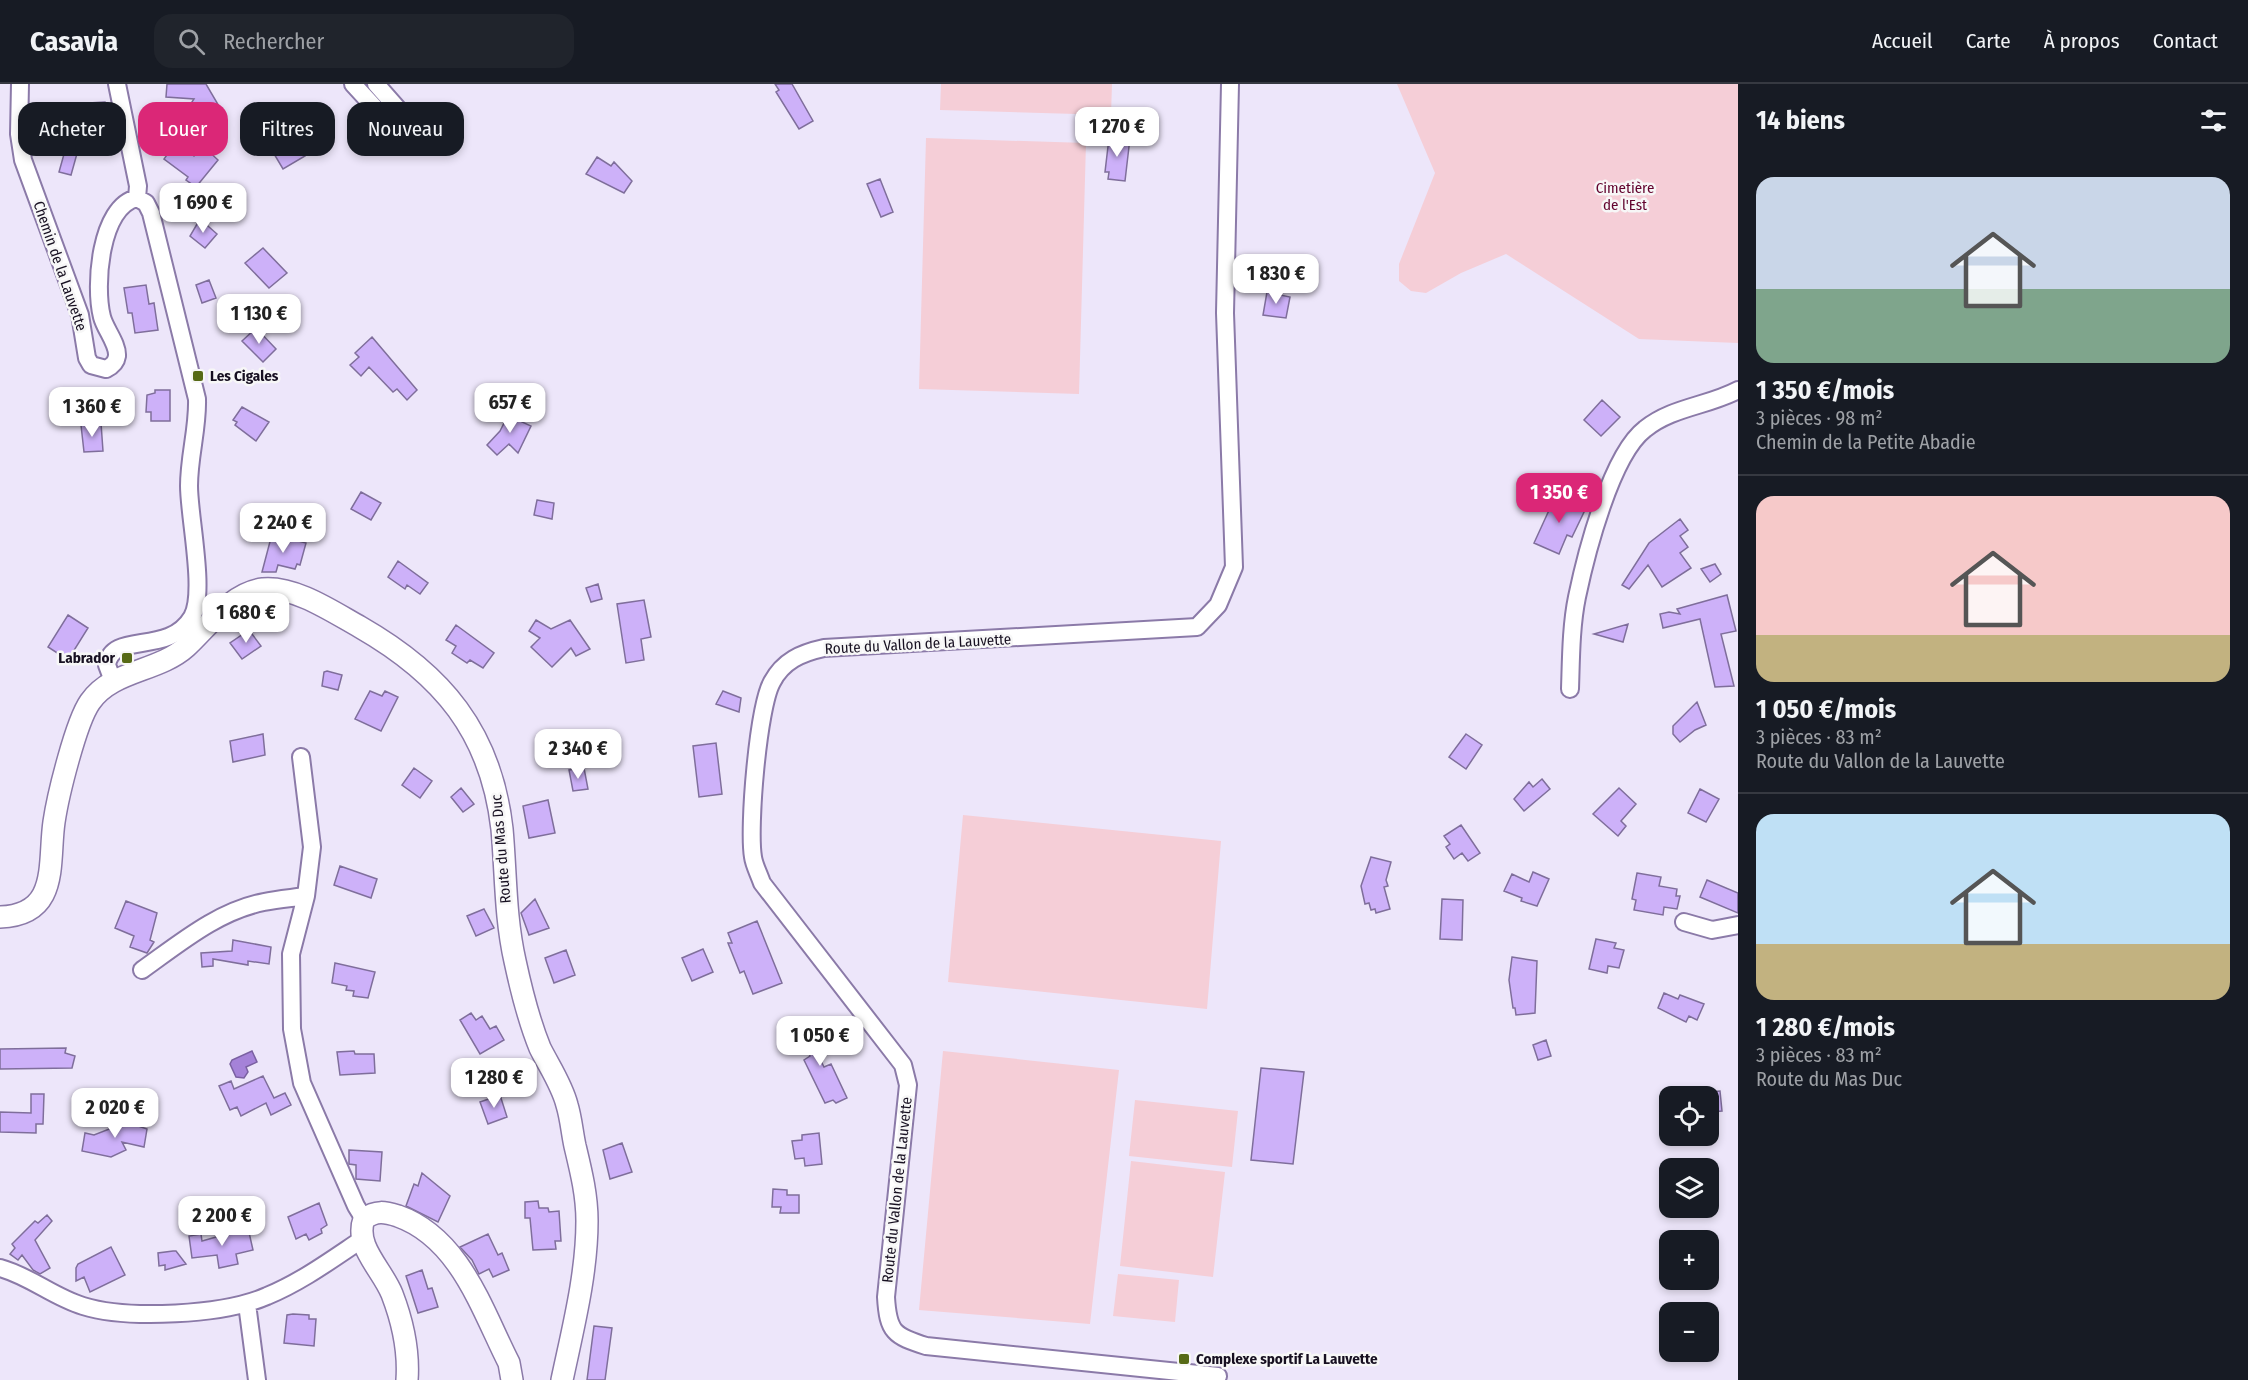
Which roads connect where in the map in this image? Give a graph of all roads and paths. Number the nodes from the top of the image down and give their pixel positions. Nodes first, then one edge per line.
1 (20, 84) edge
2 (117, 84) edge
3 (353, 84) edge
4 (376, 84) edge
5 (1230, 84) edge
6 (137, 198) junction
7 (1738, 390) edge
8 (113, 681) junction
9 (1570, 689) dead end
10 (301, 757) dead end
11 (306, 896) junction
12 (5, 917) edge
13 (1684, 922) dead end
14 (1738, 925) edge
15 (142, 970) dead end
16 (364, 1219) junction
17 (361, 1240) junction
18 (0, 1268) edge
19 (247, 1304) junction
20 (1218, 1376) dead end
21 (257, 1380) edge
22 (407, 1380) edge
23 (512, 1380) edge
24 (562, 1380) edge

1 - 6 street, Chemin de la Lauvette
2 - 6 street
3 - 4 street
5 - 20 street, Route du Vallon de la Lauvette
6 - 8 street
7 - 9 street
8 - 12 street, Route du Mas Duc
8 - 24 street, Route du Mas Duc
10 - 11 street
11 - 15 street
11 - 16 street
13 - 14 street
16 - 17 street
16 - 23 street
17 - 19 street
17 - 22 street
18 - 19 street
19 - 21 street

